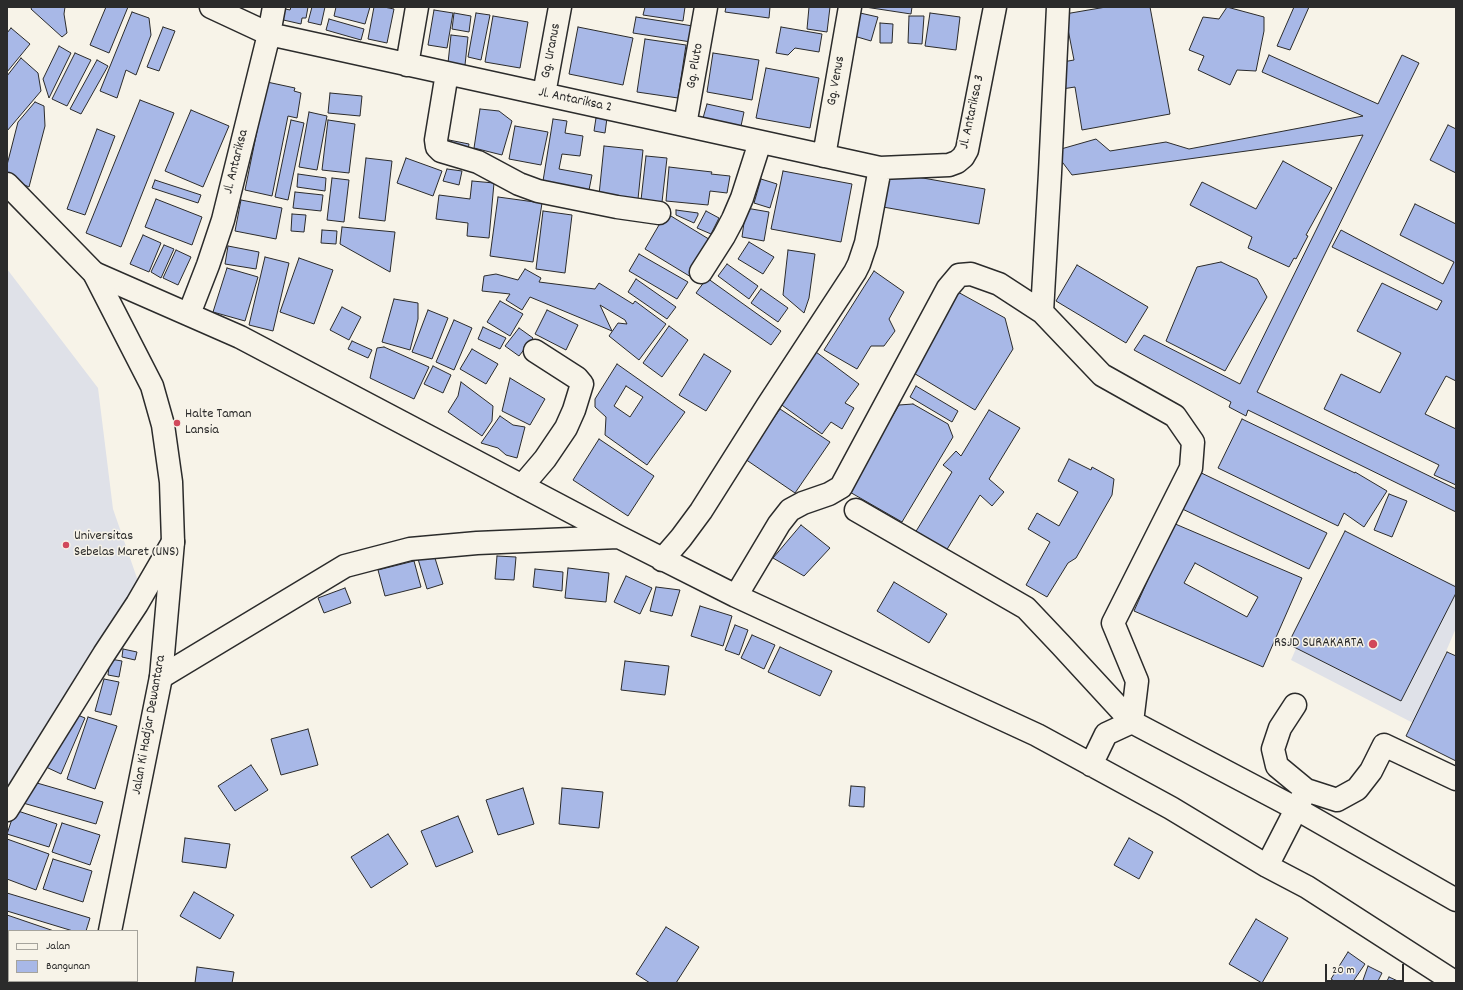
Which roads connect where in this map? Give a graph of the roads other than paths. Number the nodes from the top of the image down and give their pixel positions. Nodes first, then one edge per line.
1 (211, 7) edge
2 (274, 7) edge
3 (417, 7) edge
4 (560, 7) edge
5 (706, 7) edge
6 (850, 7) edge
7 (995, 7) edge
8 (1058, 7) edge
9 (269, 34) junction
10 (408, 65) junction
11 (447, 73) junction
12 (544, 94) junction
13 (685, 125) junction
14 (760, 142) junction
15 (824, 156) junction
16 (880, 168) junction
17 (7, 184) edge
18 (659, 213) dead end
19 (701, 272) dead end
20 (94, 273) junction
21 (1042, 312) junction
22 (189, 314) junction
23 (535, 352) dead end
24 (522, 486) junction
25 (856, 510) dead end
26 (619, 537) junction
27 (173, 542) junction
28 (662, 560) junction
29 (736, 596) junction
30 (161, 677) junction
31 (1295, 705) dead end
32 (1132, 722) junction
33 (1091, 764) junction
34 (1456, 779) edge
35 (1301, 799) junction
36 (7, 810) edge
37 (1267, 866) junction
38 (1456, 900) edge
39 (110, 930) edge
40 (1456, 983) edge

1 - 9 street, Jl. Antariksa 2
2 - 9 street, Jl. Antariksa
3 - 10 street
4 - 12 street, Gg. Uranus
5 - 13 street, Gg. Pluto
6 - 15 street, Gg. Venus
7 - 16 street, Jl. Antariksa 3
8 - 21 street
9 - 10 street, Jl. Antariksa 2
9 - 22 street, Jl. Antariksa
10 - 11 street, Jl. Antariksa 2
11 - 12 street, Jl. Antariksa 2
11 - 18 street
12 - 13 street, Jl. Antariksa 2
13 - 14 street, Jl. Antariksa 2
14 - 15 street, Jl. Antariksa 2
14 - 19 street
15 - 16 street, Jl. Antariksa 2
16 - 28 street
17 - 20 street, Jalan Ki Hadjar Dewantara
20 - 22 street
20 - 27 street, Jalan Ki Hadjar Dewantara
21 - 29 street
21 - 32 street
22 - 24 street
23 - 24 street
24 - 26 street
25 - 32 street
26 - 28 street
26 - 30 street
27 - 30 street, Jalan Ki Hadjar Dewantara
27 - 36 street
28 - 29 street
29 - 33 street
30 - 39 street, Jalan Ki Hadjar Dewantara
31 - 35 street
32 - 33 street
32 - 35 street
33 - 37 street
34 - 35 street
35 - 37 street
35 - 38 street
37 - 40 street

